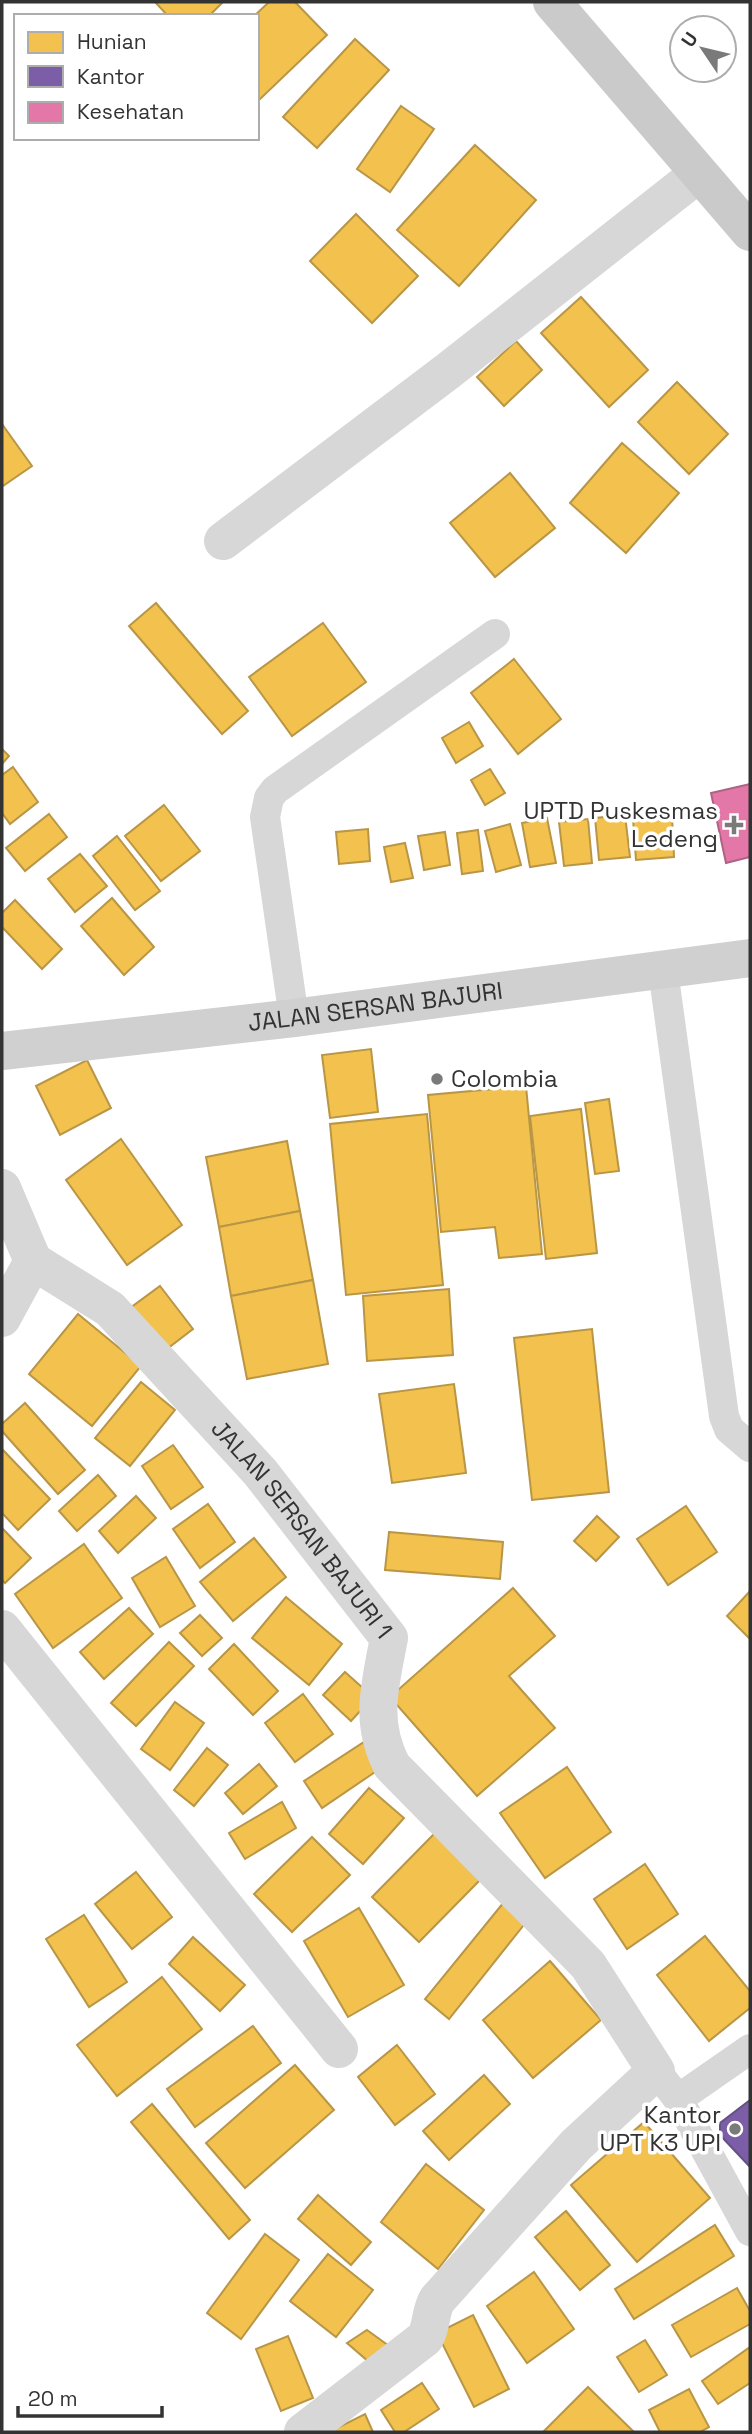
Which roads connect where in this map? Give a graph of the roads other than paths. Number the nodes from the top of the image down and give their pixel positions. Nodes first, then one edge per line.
1 (552, 2) edge
2 (698, 174) junction
3 (750, 232) edge
4 (223, 541) dead end
5 (495, 634) dead end
6 (750, 957) edge
7 (663, 970) junction
8 (294, 1018) junction
9 (2, 1051) edge
10 (2, 1188) edge
11 (33, 1261) junction
12 (2, 1318) edge
13 (750, 1447) edge
14 (2, 1629) edge
15 (339, 2049) dead end
16 (750, 2049) edge
17 (667, 2085) junction
18 (750, 2231) edge
19 (303, 2432) edge

1 - 2 main road
2 - 3 main road
2 - 4 street
5 - 8 lane
6 - 7 main road, JALAN SERSAN BAJURI
7 - 8 main road, JALAN SERSAN BAJURI
7 - 13 lane
8 - 9 main road, JALAN SERSAN BAJURI
10 - 11 street
11 - 12 street
11 - 17 street, JALAN SERSAN BAJURI 1
14 - 15 street
16 - 17 lane
17 - 18 lane
17 - 19 street

